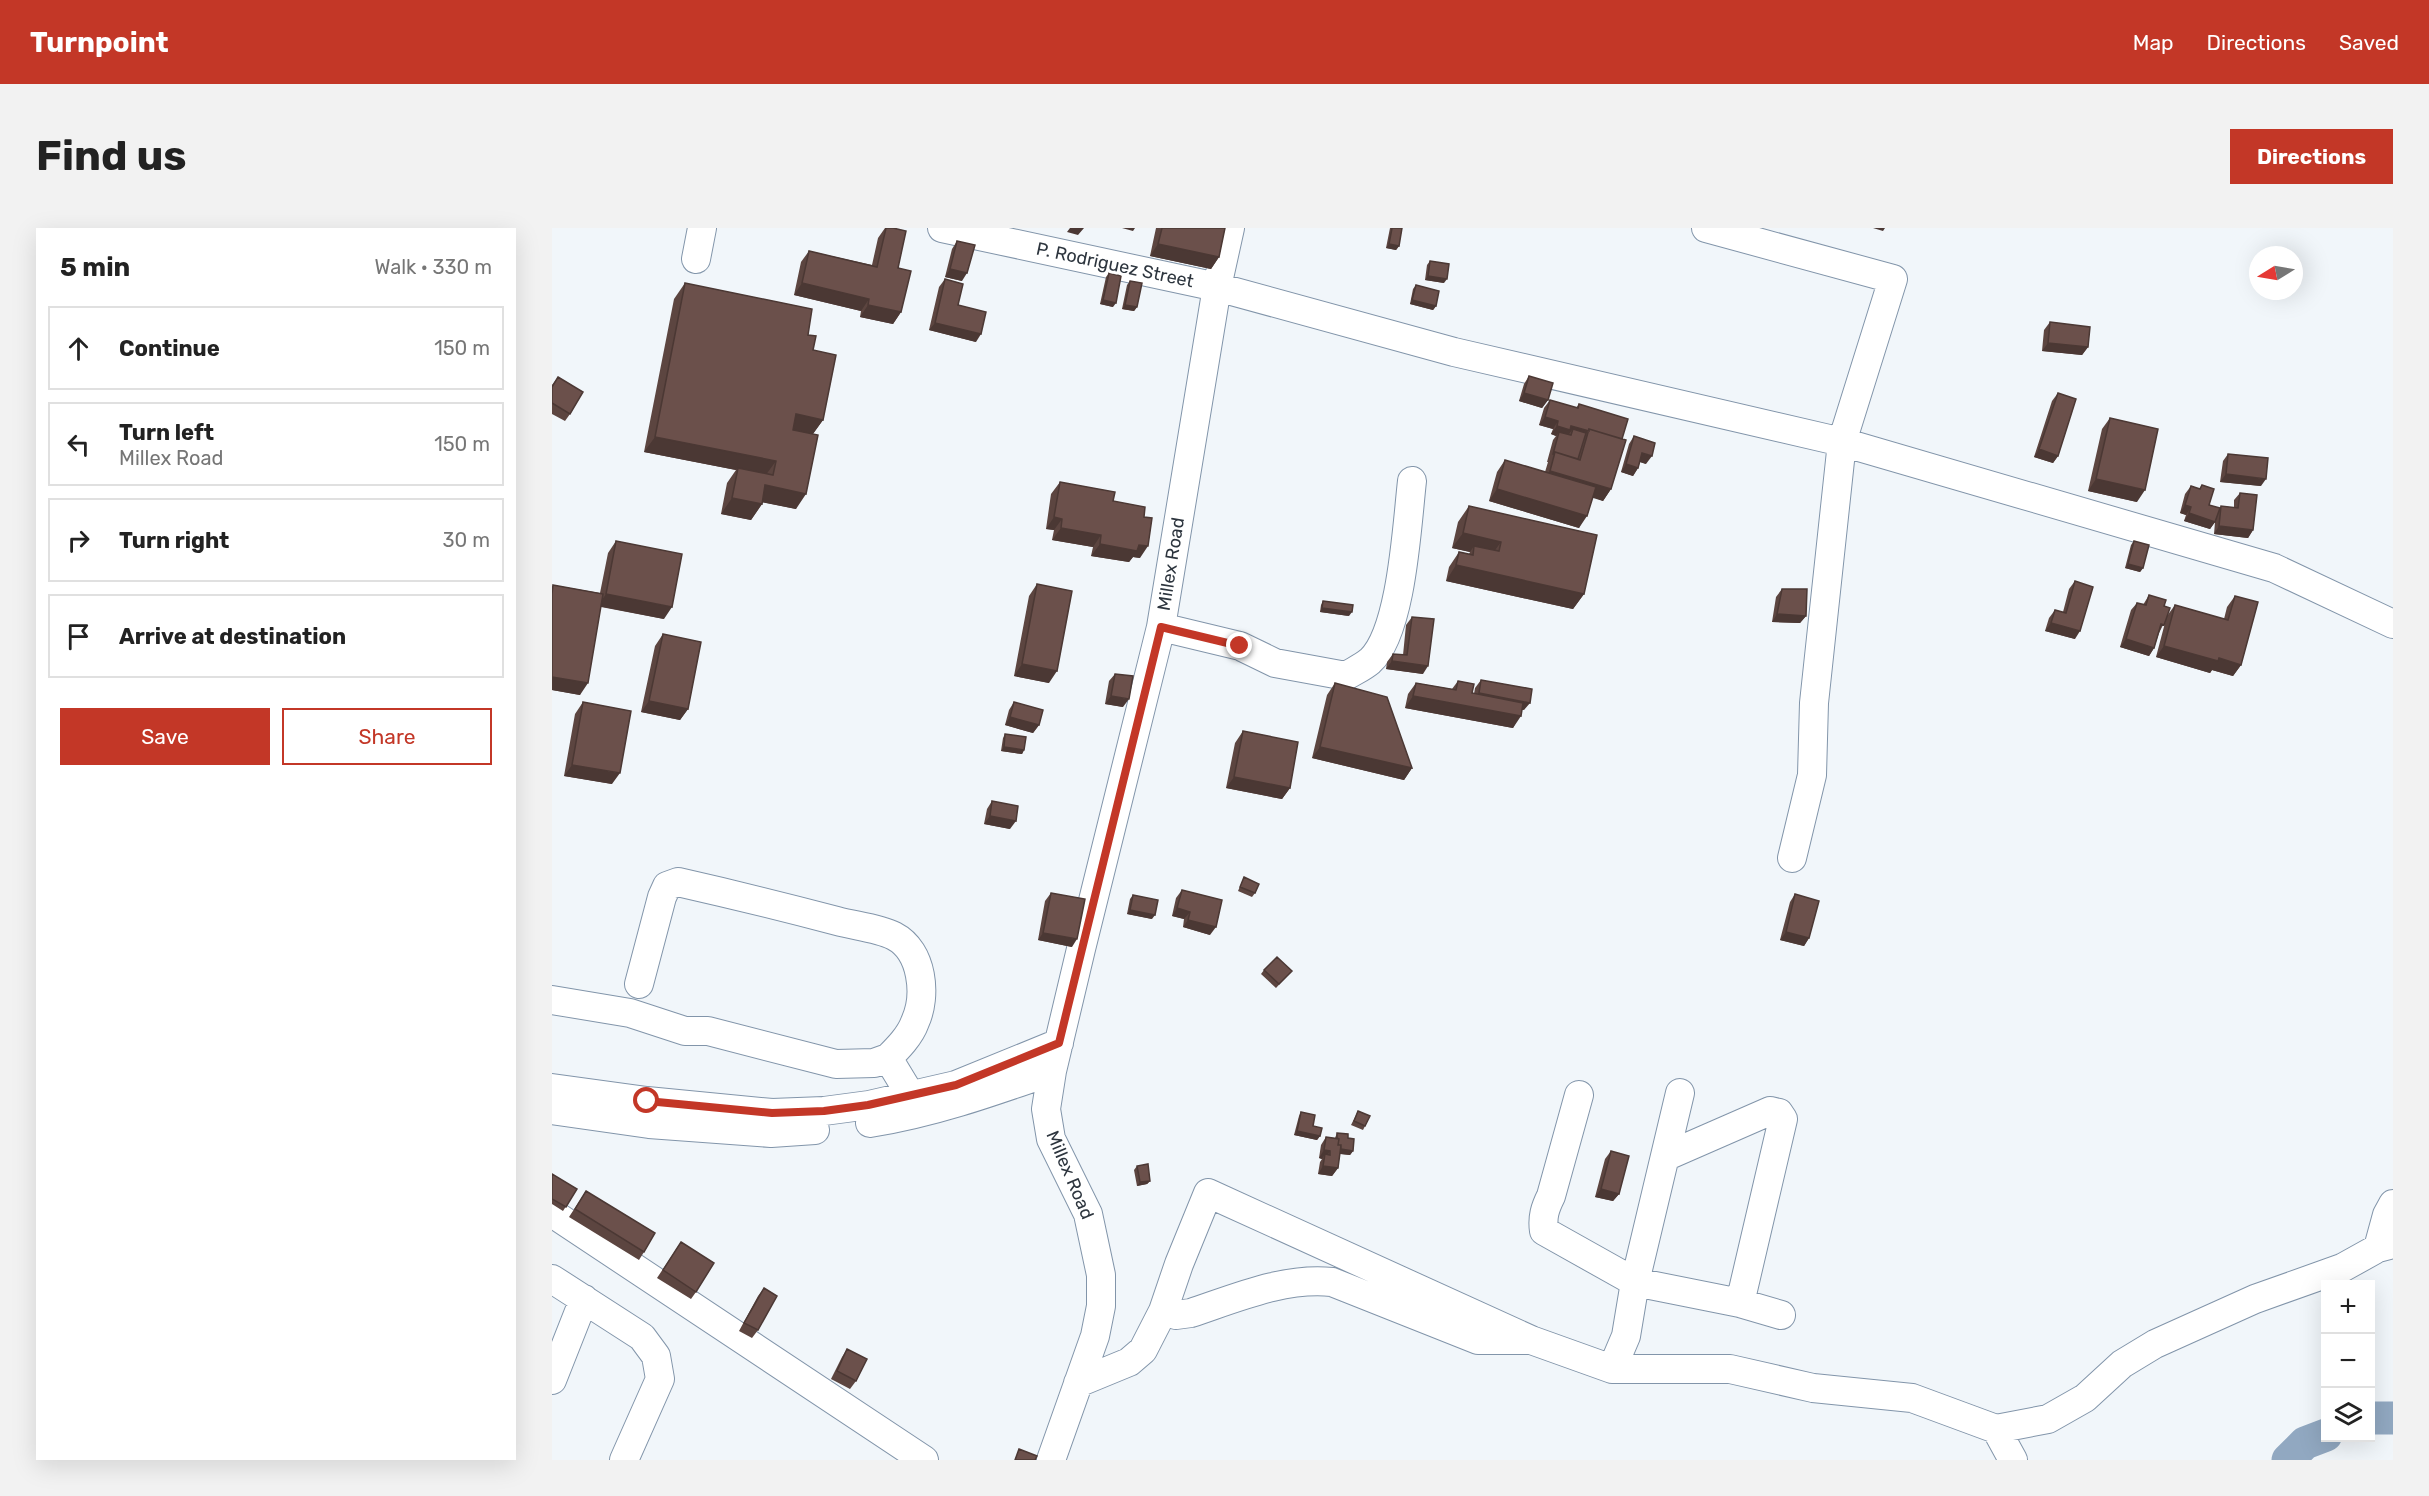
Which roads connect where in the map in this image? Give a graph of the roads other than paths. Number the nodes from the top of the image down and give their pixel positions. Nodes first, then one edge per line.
1 (702, 228) edge
2 (942, 228) edge
3 (1230, 228) edge
4 (1706, 228) edge
5 (696, 259) dead end
6 (1217, 287) junction
7 (1842, 442) junction
8 (1412, 481) dead end
9 (2393, 624) edge
10 (1161, 627) junction
11 (1792, 858) dead end
12 (639, 984) dead end
13 (552, 1000) edge
14 (1059, 1043) junction
15 (888, 1058) junction
16 (1052, 1071) junction
17 (552, 1088) edge
18 (1680, 1094) dead end
19 (911, 1095) junction
20 (1579, 1095) dead end
21 (552, 1110) edge
22 (1667, 1156) junction
23 (2393, 1204) edge
24 (552, 1213) edge
25 (2386, 1246) edge
26 (552, 1279) edge
27 (1635, 1282) junction
28 (584, 1299) junction
29 (1740, 1303) junction
30 (1163, 1311) junction
31 (1781, 1315) dead end
32 (1531, 1340) junction
33 (1612, 1369) junction
34 (552, 1380) edge
35 (1078, 1383) junction
36 (1996, 1429) junction
37 (624, 1460) edge
38 (924, 1460) edge
39 (1051, 1460) edge
40 (2013, 1460) edge

1 - 5 street
2 - 6 street, P. Rodriguez Street
3 - 6 street, Millex Road
4 - 7 street
6 - 7 street, P. Rodriguez Street
6 - 10 street, Millex Road
7 - 9 street, P. Rodriguez Street
7 - 11 street
8 - 10 street
10 - 14 street, Millex Road
12 - 15 street
13 - 15 street
14 - 16 street, Millex Road
14 - 19 street
15 - 19 street
16 - 21 street
16 - 35 street, Millex Road
17 - 19 street
18 - 22 street
20 - 27 street
22 - 27 street
22 - 29 street
23 - 25 street
24 - 38 street
25 - 36 street
26 - 28 street
27 - 29 street
27 - 33 street
28 - 34 street
28 - 37 street
29 - 31 street
30 - 32 street
30 - 32 street
30 - 35 street
32 - 33 street
33 - 36 street
35 - 39 street, Millex Road
36 - 40 street

